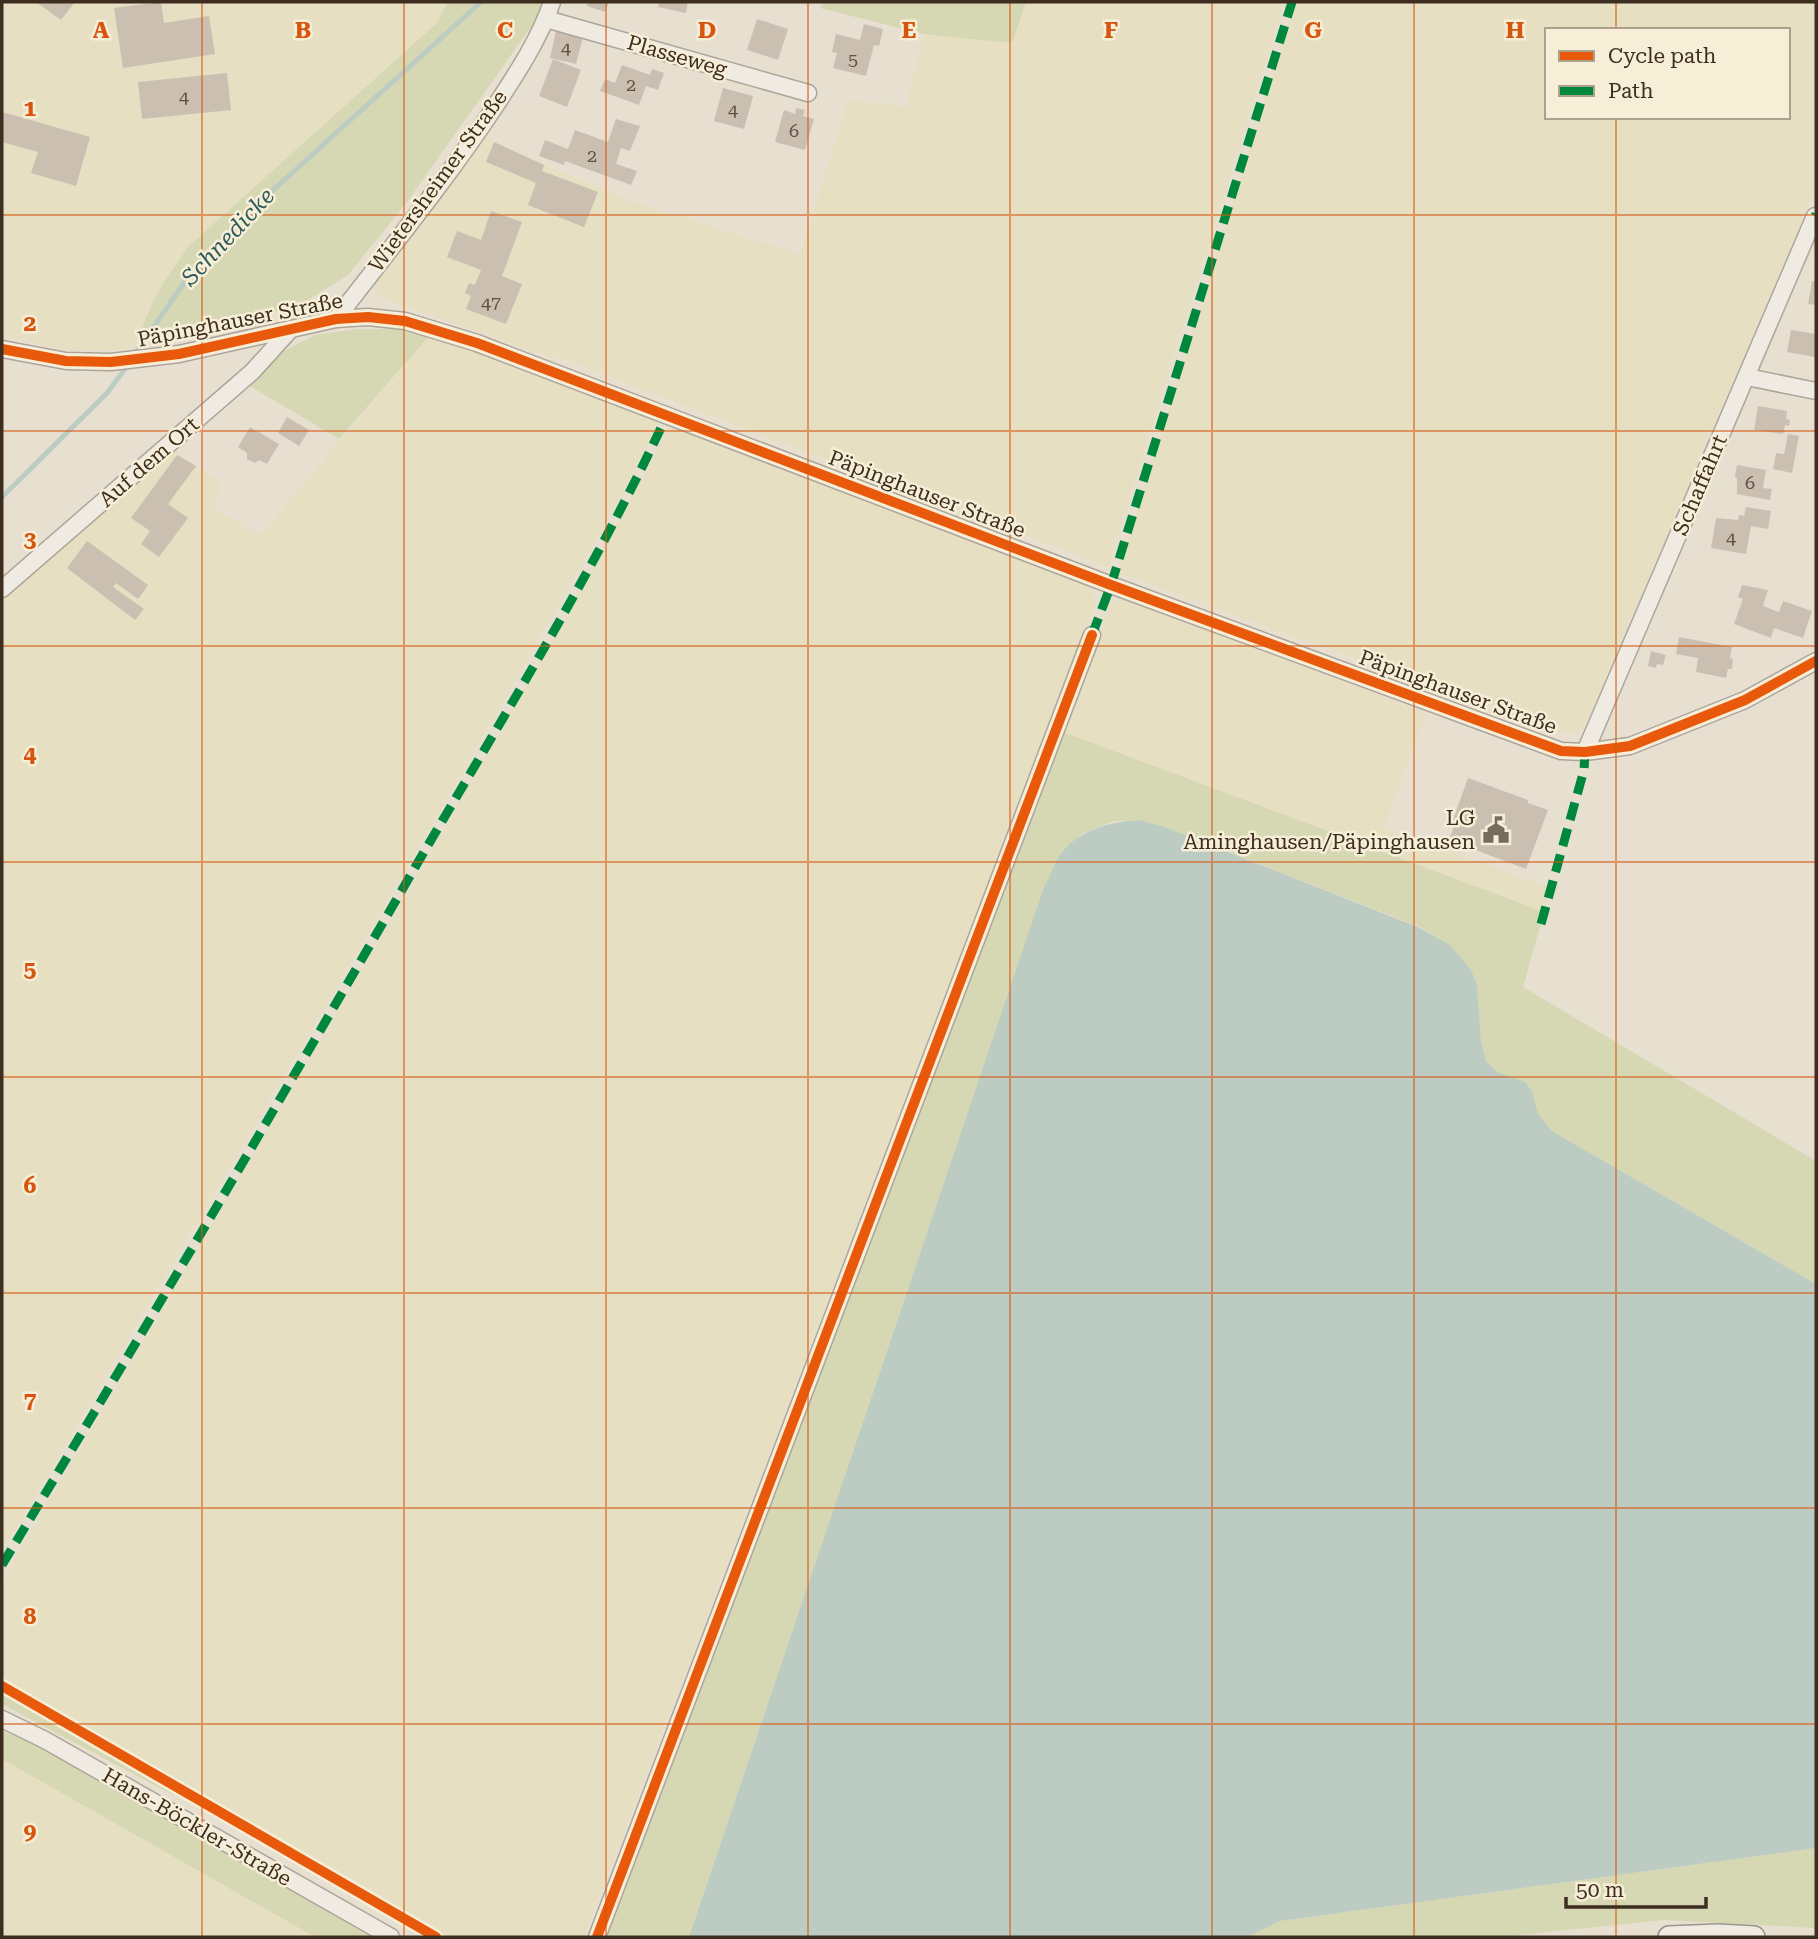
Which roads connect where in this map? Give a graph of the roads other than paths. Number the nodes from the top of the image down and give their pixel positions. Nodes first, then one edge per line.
1 (552, 2) edge
2 (546, 19) junction
3 (808, 93) dead end
4 (1815, 216) edge
5 (336, 319) junction
6 (291, 329) junction
7 (2, 349) edge
8 (1747, 377) junction
9 (1816, 391) edge
10 (2, 589) edge
11 (1092, 635) dead end
12 (1816, 661) edge
13 (1585, 752) junction
14 (2, 1719) edge
15 (391, 1937) edge
16 (597, 1937) edge
17 (1669, 1937) edge
18 (1754, 1937) edge

1 - 2 street, Wietersheimer Straße
2 - 3 street, Plasseweg
2 - 5 street, Wietersheimer Straße
4 - 8 street, Schaffahrt
5 - 6 street, Päpinghauser Straße
5 - 13 street, Päpinghauser Straße
6 - 7 street, Päpinghauser Straße
6 - 10 street, Auf dem Ort
8 - 9 street
8 - 13 street, Schaffahrt
11 - 16 street
12 - 13 street, Päpinghauser Straße
14 - 15 street, Hans-Böckler-Straße
17 - 18 street

